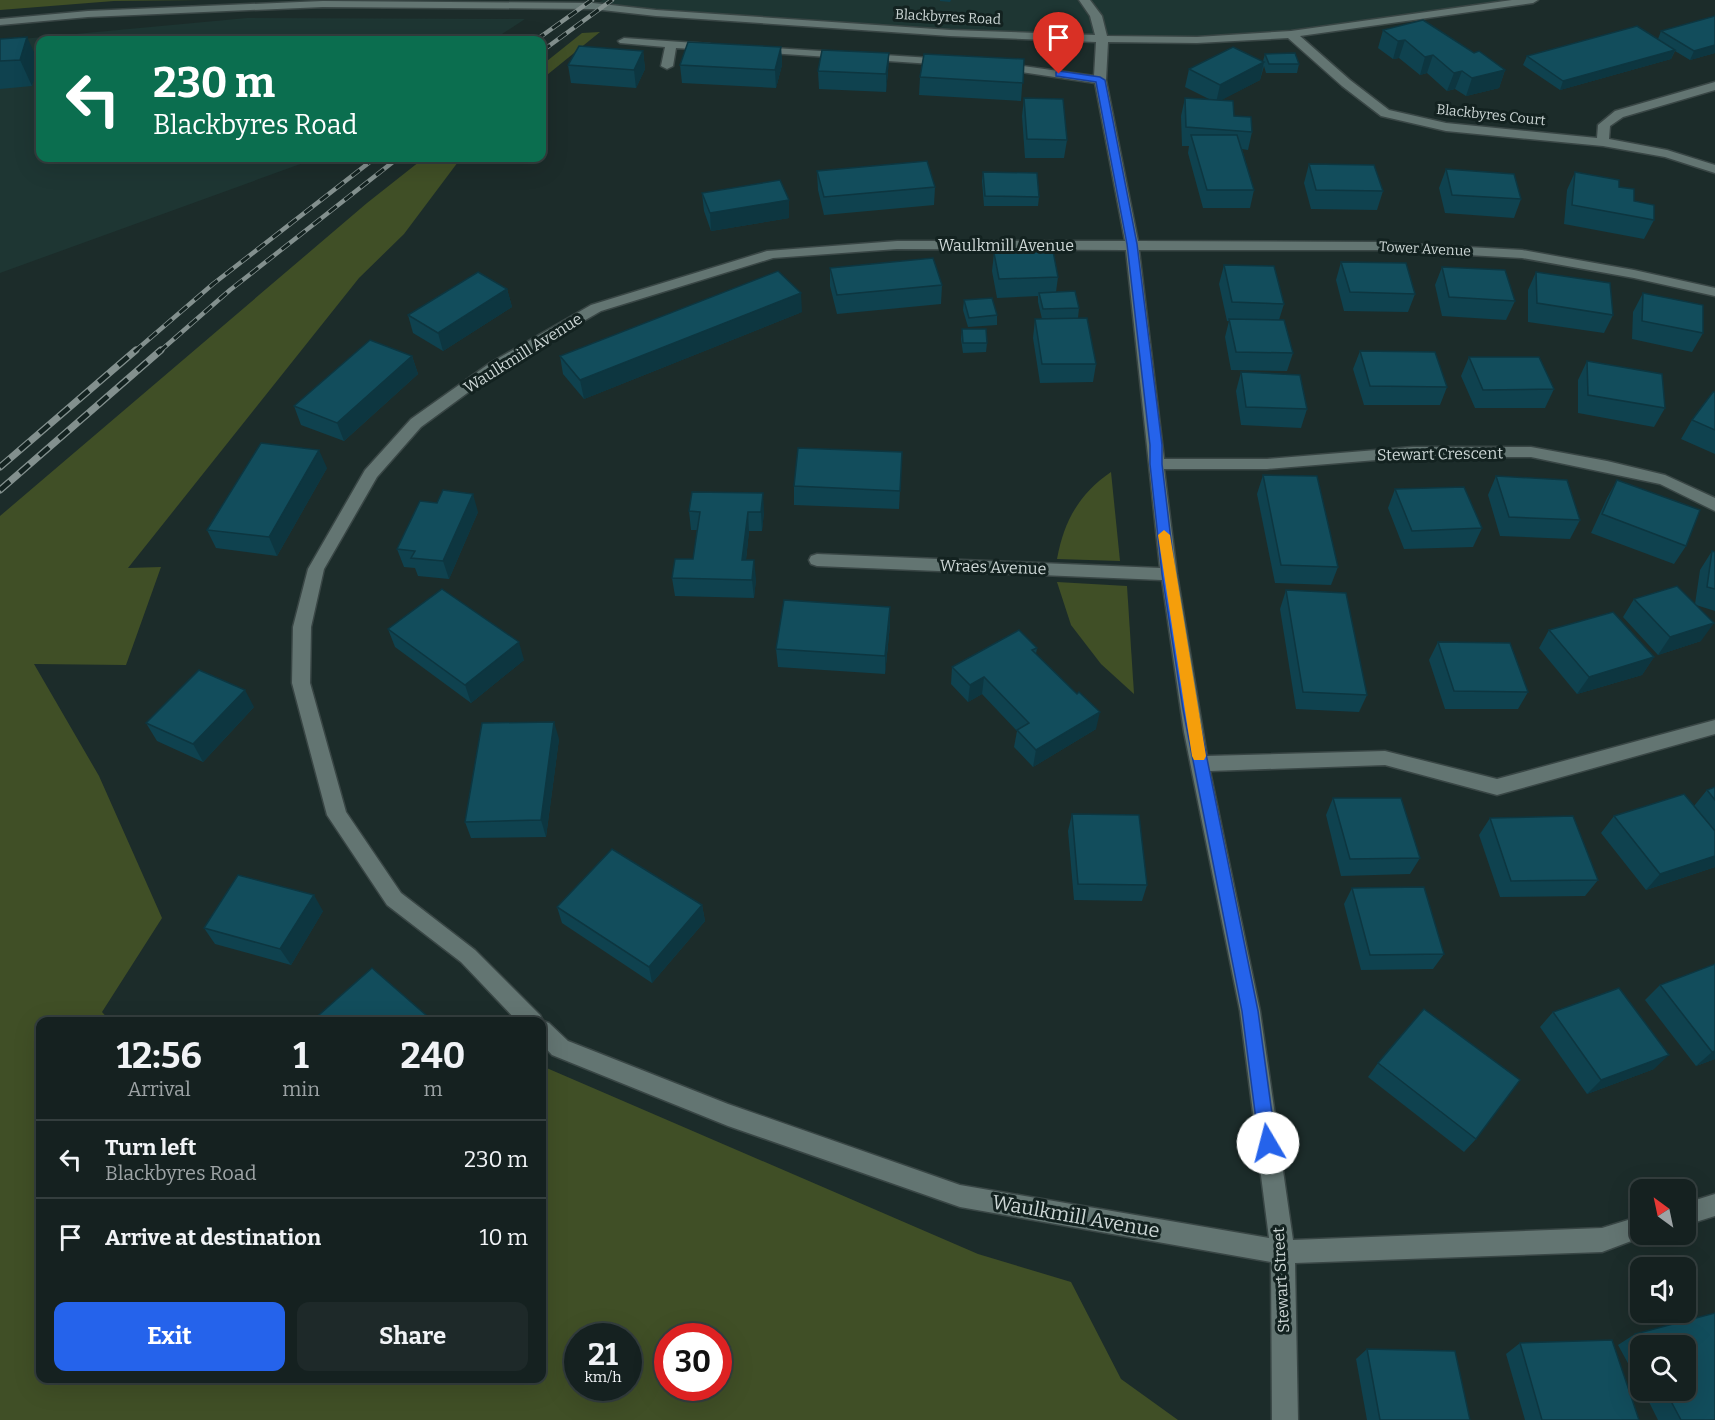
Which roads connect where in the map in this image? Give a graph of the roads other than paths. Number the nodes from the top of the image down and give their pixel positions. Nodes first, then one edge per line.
1 (1084, 0) edge
2 (1444, 0) edge
3 (1533, 0) edge
4 (1457, 12) junction
5 (0, 22) edge
6 (1291, 34) junction
7 (1102, 39) junction
8 (624, 41) dead end
9 (671, 44) junction
10 (718, 47) edge
11 (741, 49) edge
12 (963, 63) edge
13 (987, 64) edge
14 (667, 66) dead end
15 (1100, 80) junction
16 (1715, 86) edge
17 (1697, 91) junction
18 (1715, 102) edge
19 (1603, 142) junction
20 (1715, 168) edge
21 (1132, 244) junction
22 (1715, 292) edge
23 (1156, 464) junction
24 (1715, 505) edge
25 (817, 560) dead end
26 (1169, 574) junction
27 (1715, 727) edge
28 (1201, 764) junction
29 (528, 1017) edge
30 (546, 1034) edge
31 (1715, 1205) edge
32 (1696, 1211) edge
33 (1630, 1231) edge
34 (1283, 1252) junction
35 (1285, 1420) edge

1 - 7 street
2 - 4 street
3 - 4 street, Blackbyres Road
4 - 6 street, Blackbyres Road
5 - 7 street, Blackbyres Road
6 - 7 street, Blackbyres Road
6 - 19 street, Blackbyres Court
7 - 15 street, Stewart Street
8 - 9 street
9 - 10 street
9 - 14 street
11 - 12 street
13 - 15 street
15 - 21 street, Stewart Street
16 - 17 street
17 - 18 street
17 - 19 street
19 - 20 street, Blackbyres Court
21 - 22 street, Tower Avenue
21 - 23 street, Stewart Street
21 - 29 street, Waulkmill Avenue
23 - 24 street, Stewart Crescent
23 - 26 street, Stewart Street
25 - 26 street, Wraes Avenue
26 - 28 street, Stewart Street
27 - 28 street
28 - 34 street, Stewart Street
30 - 34 street, Waulkmill Avenue
31 - 32 street
33 - 34 street, Waulkmill Avenue
34 - 35 street, Stewart Street

